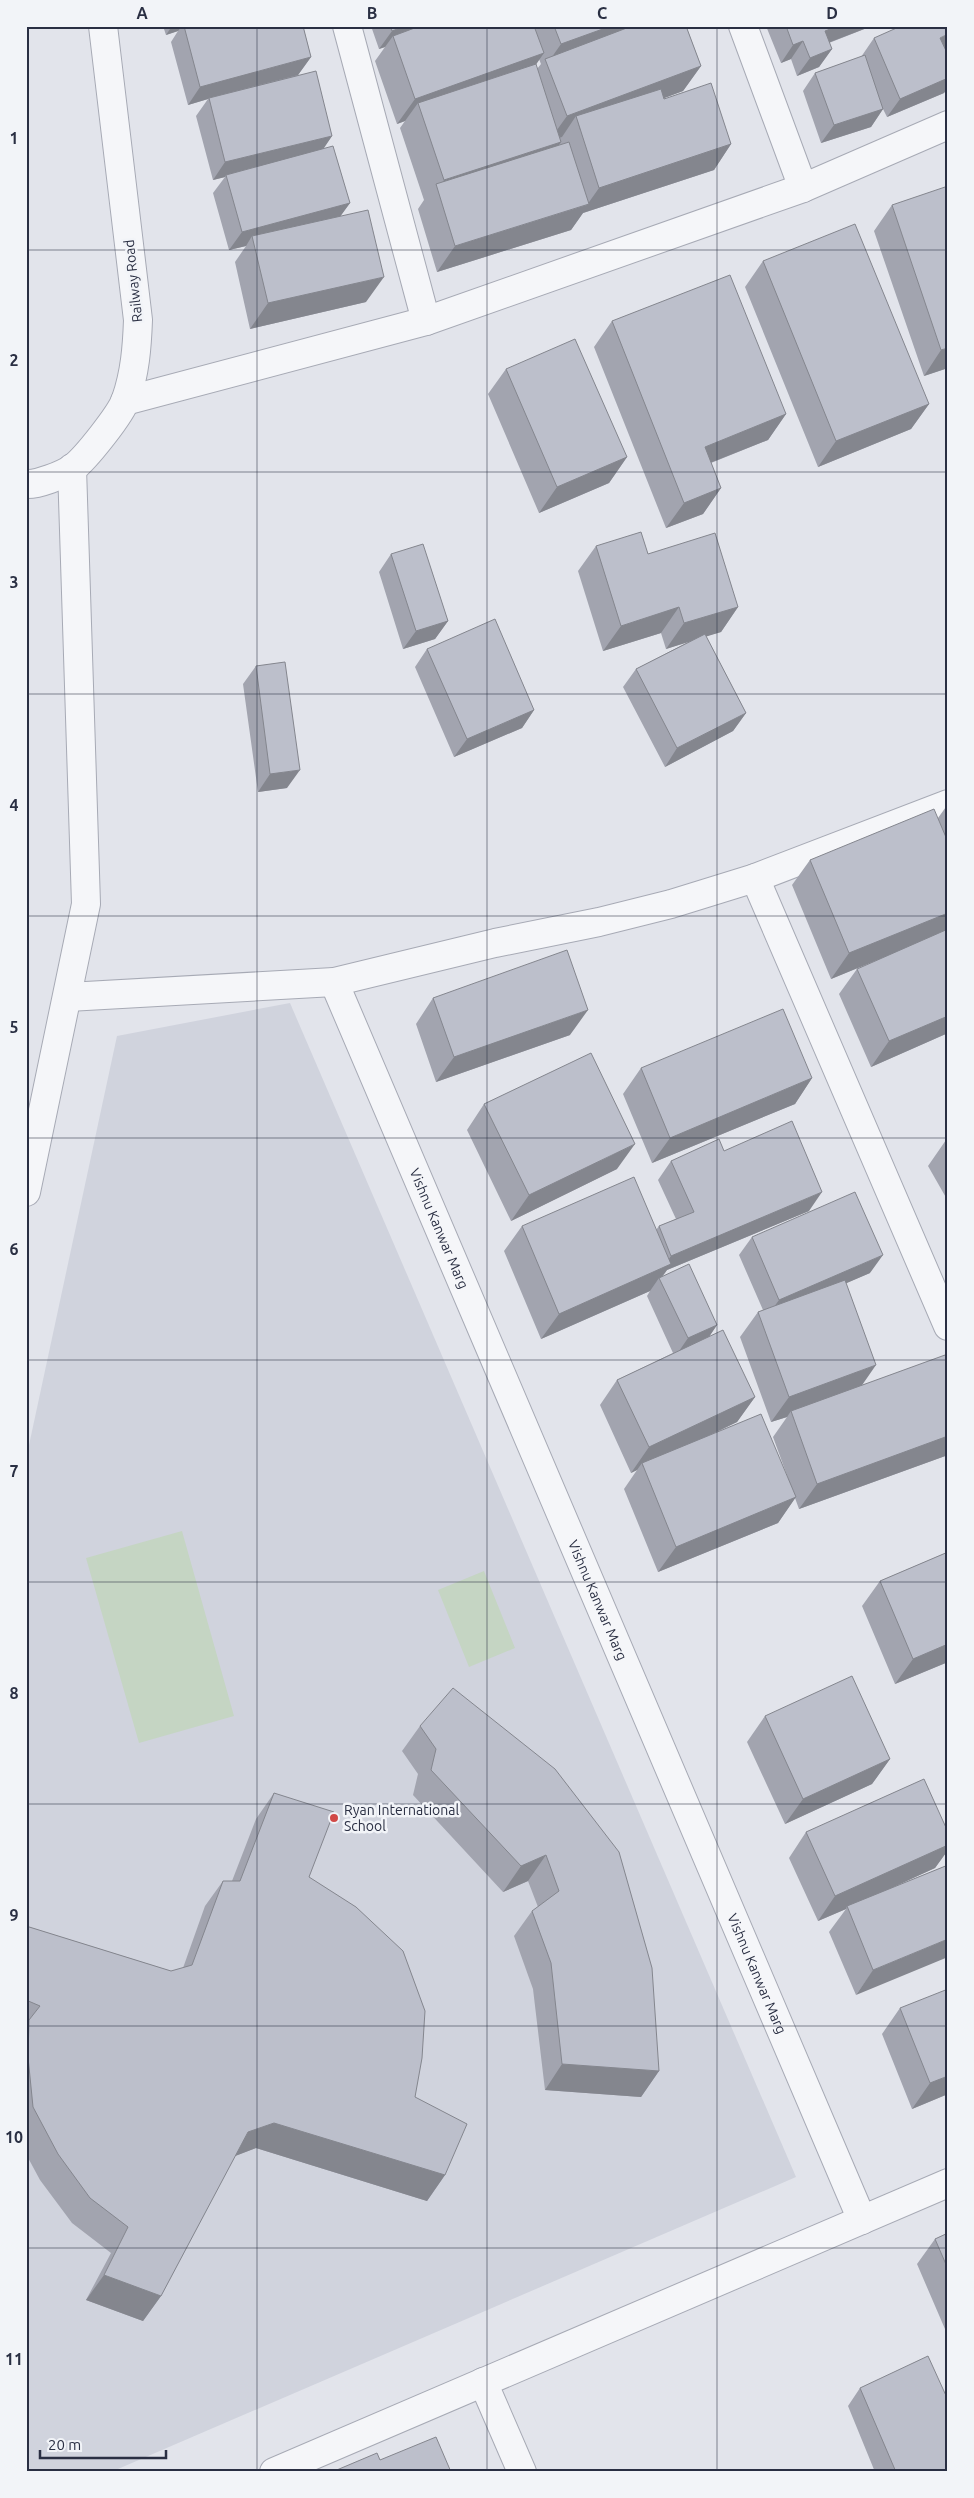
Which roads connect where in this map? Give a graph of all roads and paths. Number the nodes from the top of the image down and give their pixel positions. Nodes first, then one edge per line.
1 (104, 26) edge
2 (347, 26) edge
3 (742, 26) edge
4 (948, 125) edge
5 (803, 188) junction
6 (426, 321) junction
7 (125, 401) junction
8 (72, 468) junction
9 (26, 484) edge
10 (948, 804) edge
11 (755, 878) junction
12 (334, 982) junction
13 (68, 997) junction
14 (26, 1192) edge
15 (948, 1326) edge
16 (948, 2183) edge
17 (862, 2220) junction
18 (483, 2382) junction
19 (274, 2472) edge
20 (522, 2472) edge

1 - 7 street, Railway Road
2 - 6 street
3 - 5 street
4 - 5 street
5 - 6 street
6 - 7 street
7 - 8 street, Railway Road
8 - 9 street, Railway Road
8 - 13 street
10 - 11 street
11 - 12 street
11 - 15 street
12 - 13 street
12 - 17 street, Vishnu Kanwar Marg
13 - 14 street
16 - 17 street
17 - 18 street
18 - 19 street
18 - 20 street

